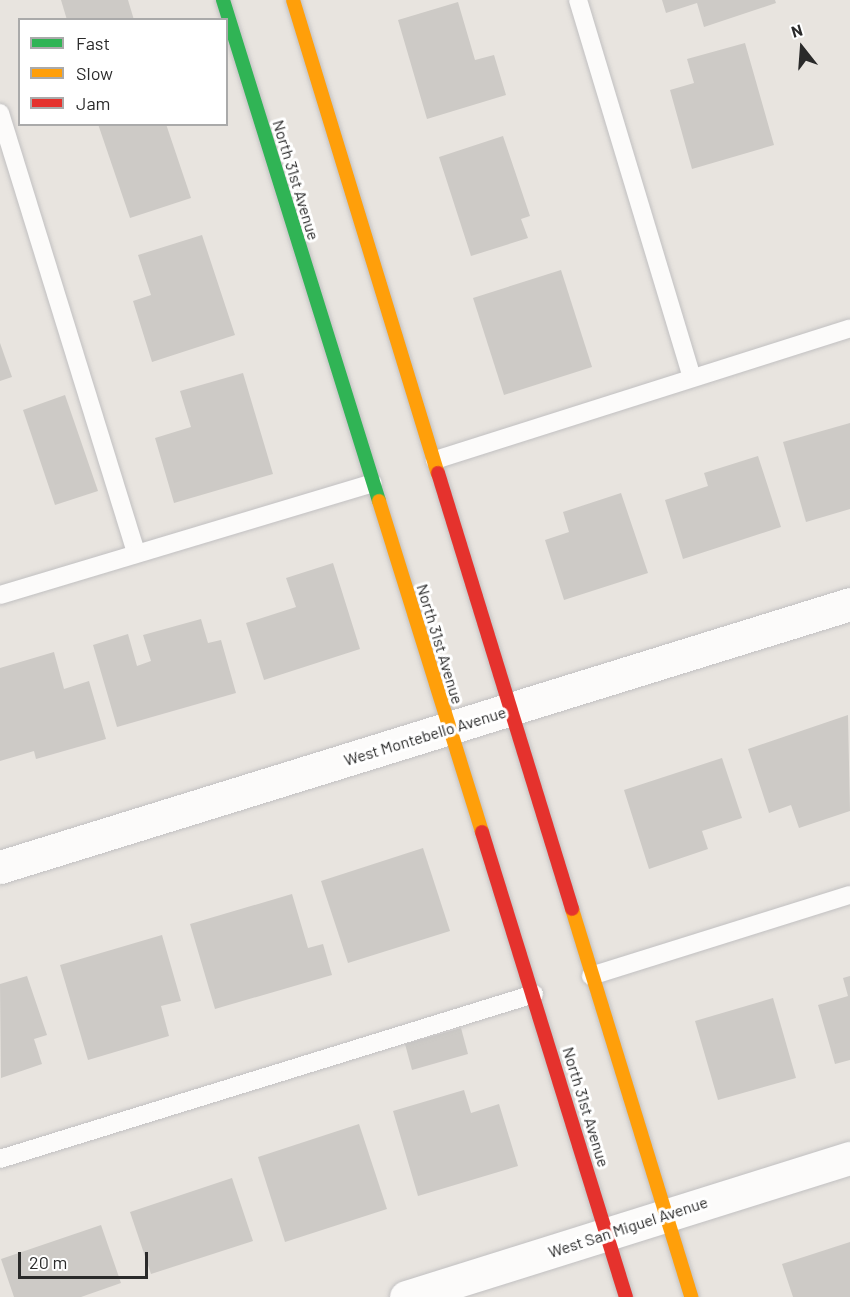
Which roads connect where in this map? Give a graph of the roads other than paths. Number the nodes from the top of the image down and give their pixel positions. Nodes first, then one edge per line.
1 (223, 0) edge
2 (293, 0) edge
3 (578, 0) edge
4 (0, 113) edge
5 (850, 328) edge
6 (692, 377) junction
7 (435, 460) junction
8 (373, 483) junction
9 (136, 553) junction
10 (0, 595) edge
11 (850, 604) edge
12 (510, 710) junction
13 (449, 728) junction
14 (0, 867) edge
15 (850, 895) edge
16 (591, 975) junction
17 (534, 994) junction
18 (850, 1158) edge
19 (0, 1159) edge
20 (666, 1215) junction
21 (607, 1233) junction
22 (406, 1297) edge
23 (626, 1297) edge
24 (691, 1297) edge

1 - 8 street, North 31st Avenue
2 - 7 street
3 - 6 lane
4 - 9 lane
5 - 6 lane
6 - 7 lane
7 - 12 street
8 - 9 lane
8 - 13 street, North 31st Avenue
9 - 10 lane
11 - 12 street, West Montebello Avenue
12 - 13 street, West Montebello Avenue
12 - 16 street
13 - 14 street, West Montebello Avenue
13 - 17 street, North 31st Avenue
15 - 16 lane
16 - 20 street
17 - 19 lane
17 - 21 street, North 31st Avenue
18 - 20 street, West San Miguel Avenue
20 - 21 street, West San Miguel Avenue
20 - 24 street
21 - 22 street, West San Miguel Avenue
21 - 23 street, North 31st Avenue

